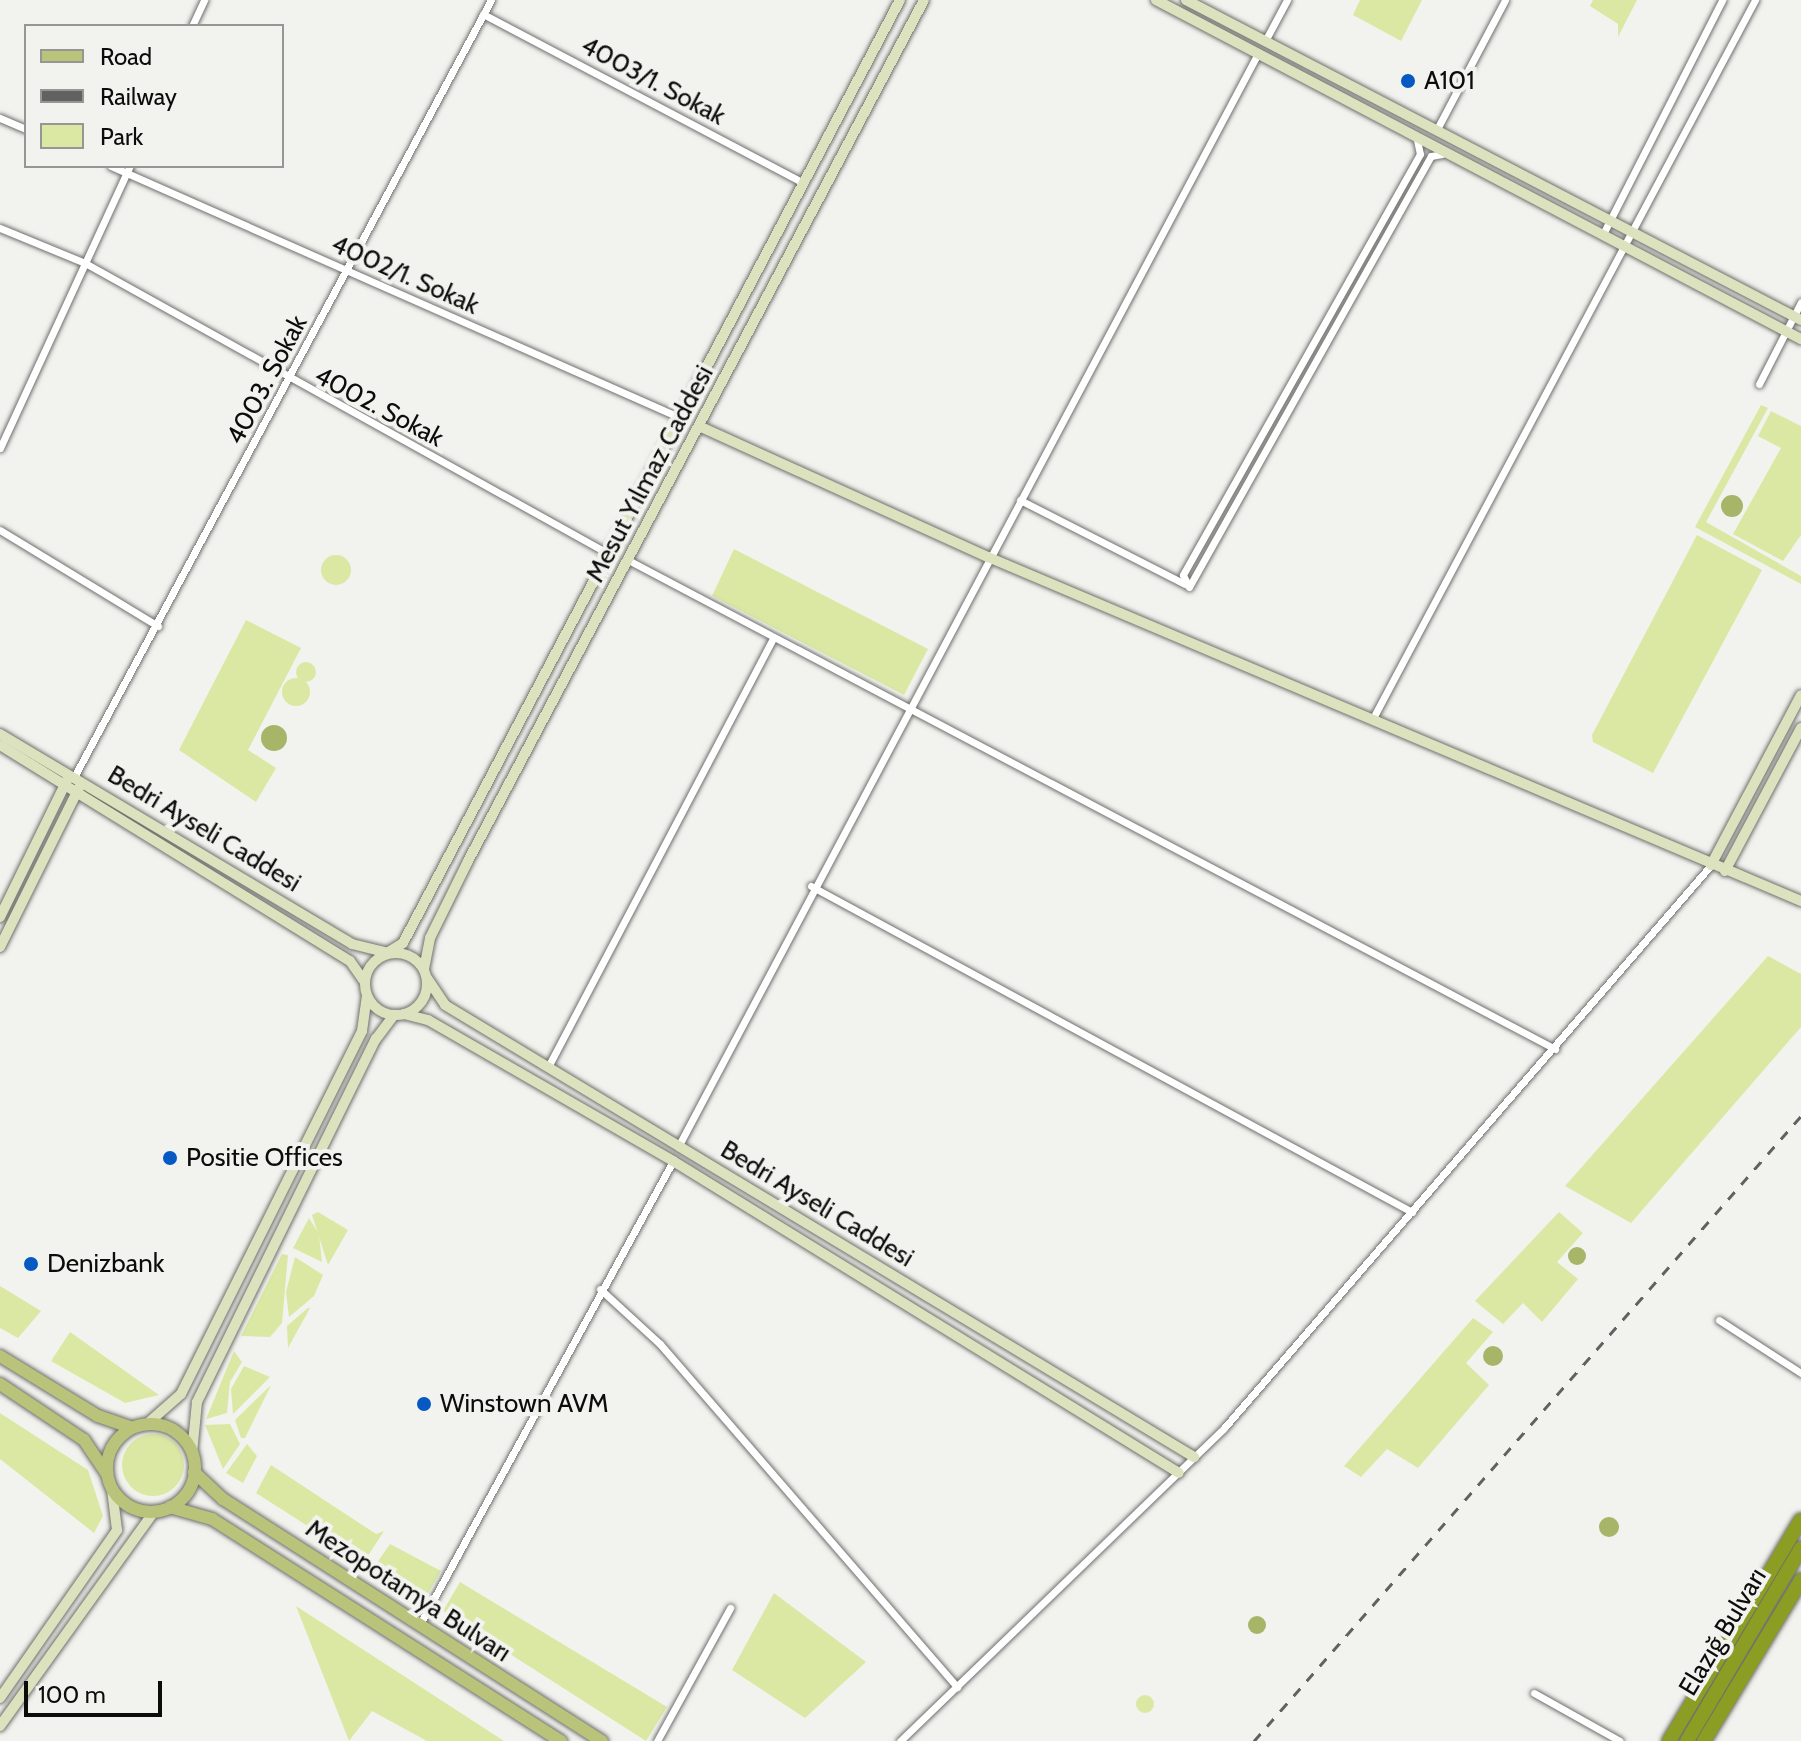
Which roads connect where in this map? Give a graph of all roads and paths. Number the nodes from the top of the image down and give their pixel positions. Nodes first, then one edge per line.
1 (204, 0) edge
2 (491, 0) edge
3 (900, 0) edge
4 (924, 0) edge
5 (1156, 0) edge
6 (1186, 0) edge
7 (1287, 0) edge
8 (1505, 0) edge
9 (1722, 0) edge
10 (1755, 0) edge
11 (483, 14) junction
12 (193, 24) edge
13 (1265, 41) junction
14 (1257, 55) junction
15 (0, 118) edge
16 (24, 128) edge
17 (1436, 131) junction
18 (1417, 140) junction
19 (1442, 154) junction
20 (129, 170) edge
21 (804, 183) junction
22 (1611, 218) junction
23 (0, 228) edge
24 (1633, 229) junction
25 (1603, 234) junction
26 (1626, 246) junction
27 (85, 263) junction
28 (347, 272) junction
29 (1801, 302) edge
30 (1798, 318) edge
31 (1787, 331) junction
32 (1801, 339) edge
33 (290, 382) junction
34 (1759, 384) dead end
35 (684, 419) junction
36 (701, 427) junction
37 (0, 448) edge
38 (1020, 500) junction
39 (0, 530) edge
40 (612, 555) junction
41 (988, 557) junction
42 (630, 561) junction
43 (1185, 584) junction
44 (158, 626) junction
45 (773, 638) junction
46 (1801, 695) edge
47 (908, 709) junction
48 (1372, 720) junction
49 (1801, 728) edge
50 (0, 734) edge
51 (0, 745) edge
52 (76, 777) junction
53 (64, 785) junction
54 (76, 793) junction
55 (1711, 865) junction
56 (1725, 871) junction
57 (811, 886) junction
58 (1801, 901) edge
59 (0, 917) edge
60 (0, 947) edge
61 (387, 953) junction
62 (425, 974) junction
63 (364, 981) junction
64 (367, 996) junction
65 (399, 1015) junction
66 (1555, 1049) junction
67 (548, 1067) junction
68 (679, 1145) junction
69 (673, 1161) junction
70 (1412, 1212) junction
71 (600, 1289) junction
72 (1719, 1320) dead end
73 (0, 1356) edge
74 (1801, 1373) edge
75 (0, 1384) edge
76 (147, 1424) junction
77 (132, 1428) junction
78 (192, 1453) junction
79 (1194, 1457) junction
80 (194, 1472) junction
81 (1179, 1473) junction
82 (107, 1476) junction
83 (112, 1489) junction
84 (170, 1507) junction
85 (154, 1512) junction
86 (1801, 1520) edge
87 (1801, 1548) edge
88 (1801, 1580) edge
89 (730, 1608) dead end
90 (420, 1624) junction
91 (957, 1687) junction
92 (1534, 1693) dead end
93 (0, 1698) edge
94 (0, 1726) edge
95 (561, 1741) edge
96 (602, 1741) edge
97 (657, 1741) edge
98 (900, 1741) edge
99 (1620, 1741) edge
100 (1669, 1741) edge
101 (1687, 1741) edge
102 (1704, 1741) edge

1 - 12 street
2 - 11 street, 4003. Sokak
3 - 21 main road, Mesut Yılmaz Caddesi
4 - 36 main road, Mesut Yılmaz Caddesi
5 - 14 main road
6 - 13 main road
7 - 13 street
8 - 17 street
9 - 22 street
10 - 24 street
11 - 21 street, 4003/1. Sokak
11 - 28 street, 4003. Sokak
13 - 17 main road
14 - 18 main road
14 - 38 street
15 - 16 street
17 - 22 main road
18 - 19 main road
18 - 43 street
19 - 25 main road
19 - 43 street
20 - 27 street
20 - 28 street, 4002/1. Sokak
21 - 35 main road, Mesut Yılmaz Caddesi
22 - 24 main road
22 - 25 street
23 - 27 street, 4002. Sokak
24 - 26 street
24 - 30 main road
25 - 26 main road
26 - 31 main road
26 - 48 street
27 - 33 street, 4002. Sokak
27 - 37 street
28 - 33 street, 4003. Sokak
28 - 35 street, 4002/1. Sokak
29 - 30 street
30 - 31 street
31 - 32 main road
31 - 34 street
33 - 40 street, 4002. Sokak
33 - 44 street, 4003. Sokak
35 - 40 main road, Mesut Yılmaz Caddesi
36 - 41 main road
36 - 42 main road, Mesut Yılmaz Caddesi
38 - 41 street
38 - 43 street
39 - 44 street
40 - 61 main road, Mesut Yılmaz Caddesi
41 - 47 street
41 - 48 main road
42 - 45 street
42 - 62 main road, Mesut Yılmaz Caddesi
44 - 52 street, 4003. Sokak
45 - 47 street
45 - 67 street
46 - 55 main road
47 - 57 street
47 - 66 street
48 - 55 main road
49 - 56 main road
50 - 52 main road, Bedri Ayseli Caddesi
51 - 53 main road, Bedri Ayseli Caddesi
52 - 53 main road
52 - 54 main road
52 - 61 main road, Bedri Ayseli Caddesi
53 - 54 main road, Bedri Ayseli Caddesi
53 - 59 main road
54 - 60 main road
54 - 63 main road, Bedri Ayseli Caddesi
55 - 56 main road
55 - 66 street
56 - 58 main road
57 - 68 street
57 - 70 street
61 - 62 main road
61 - 63 main road
62 - 65 main road
62 - 67 main road, Bedri Ayseli Caddesi
63 - 64 main road
64 - 65 main road
64 - 76 main road
65 - 69 main road, Bedri Ayseli Caddesi
65 - 78 main road
66 - 70 street
67 - 68 main road, Bedri Ayseli Caddesi
68 - 79 main road, Bedri Ayseli Caddesi
69 - 71 street
69 - 81 main road, Bedri Ayseli Caddesi
70 - 79 street
71 - 90 street
71 - 91 street
72 - 74 street
73 - 77 main road
75 - 82 main road
76 - 77 main road
76 - 78 main road
77 - 82 main road
78 - 80 main road
79 - 81 street
80 - 84 main road
80 - 90 main road, Mezopotamya Bulvarı
81 - 91 street
82 - 83 main road
83 - 85 main road
83 - 93 main road
84 - 85 main road
84 - 95 main road, Mezopotamya Bulvarı
85 - 94 main road
86 - 100 highway
87 - 101 highway, Elazığ Bulvarı
88 - 102 highway, Elazığ Bulvarı
89 - 97 street
90 - 96 main road, Mezopotamya Bulvarı
91 - 98 street
92 - 99 street

